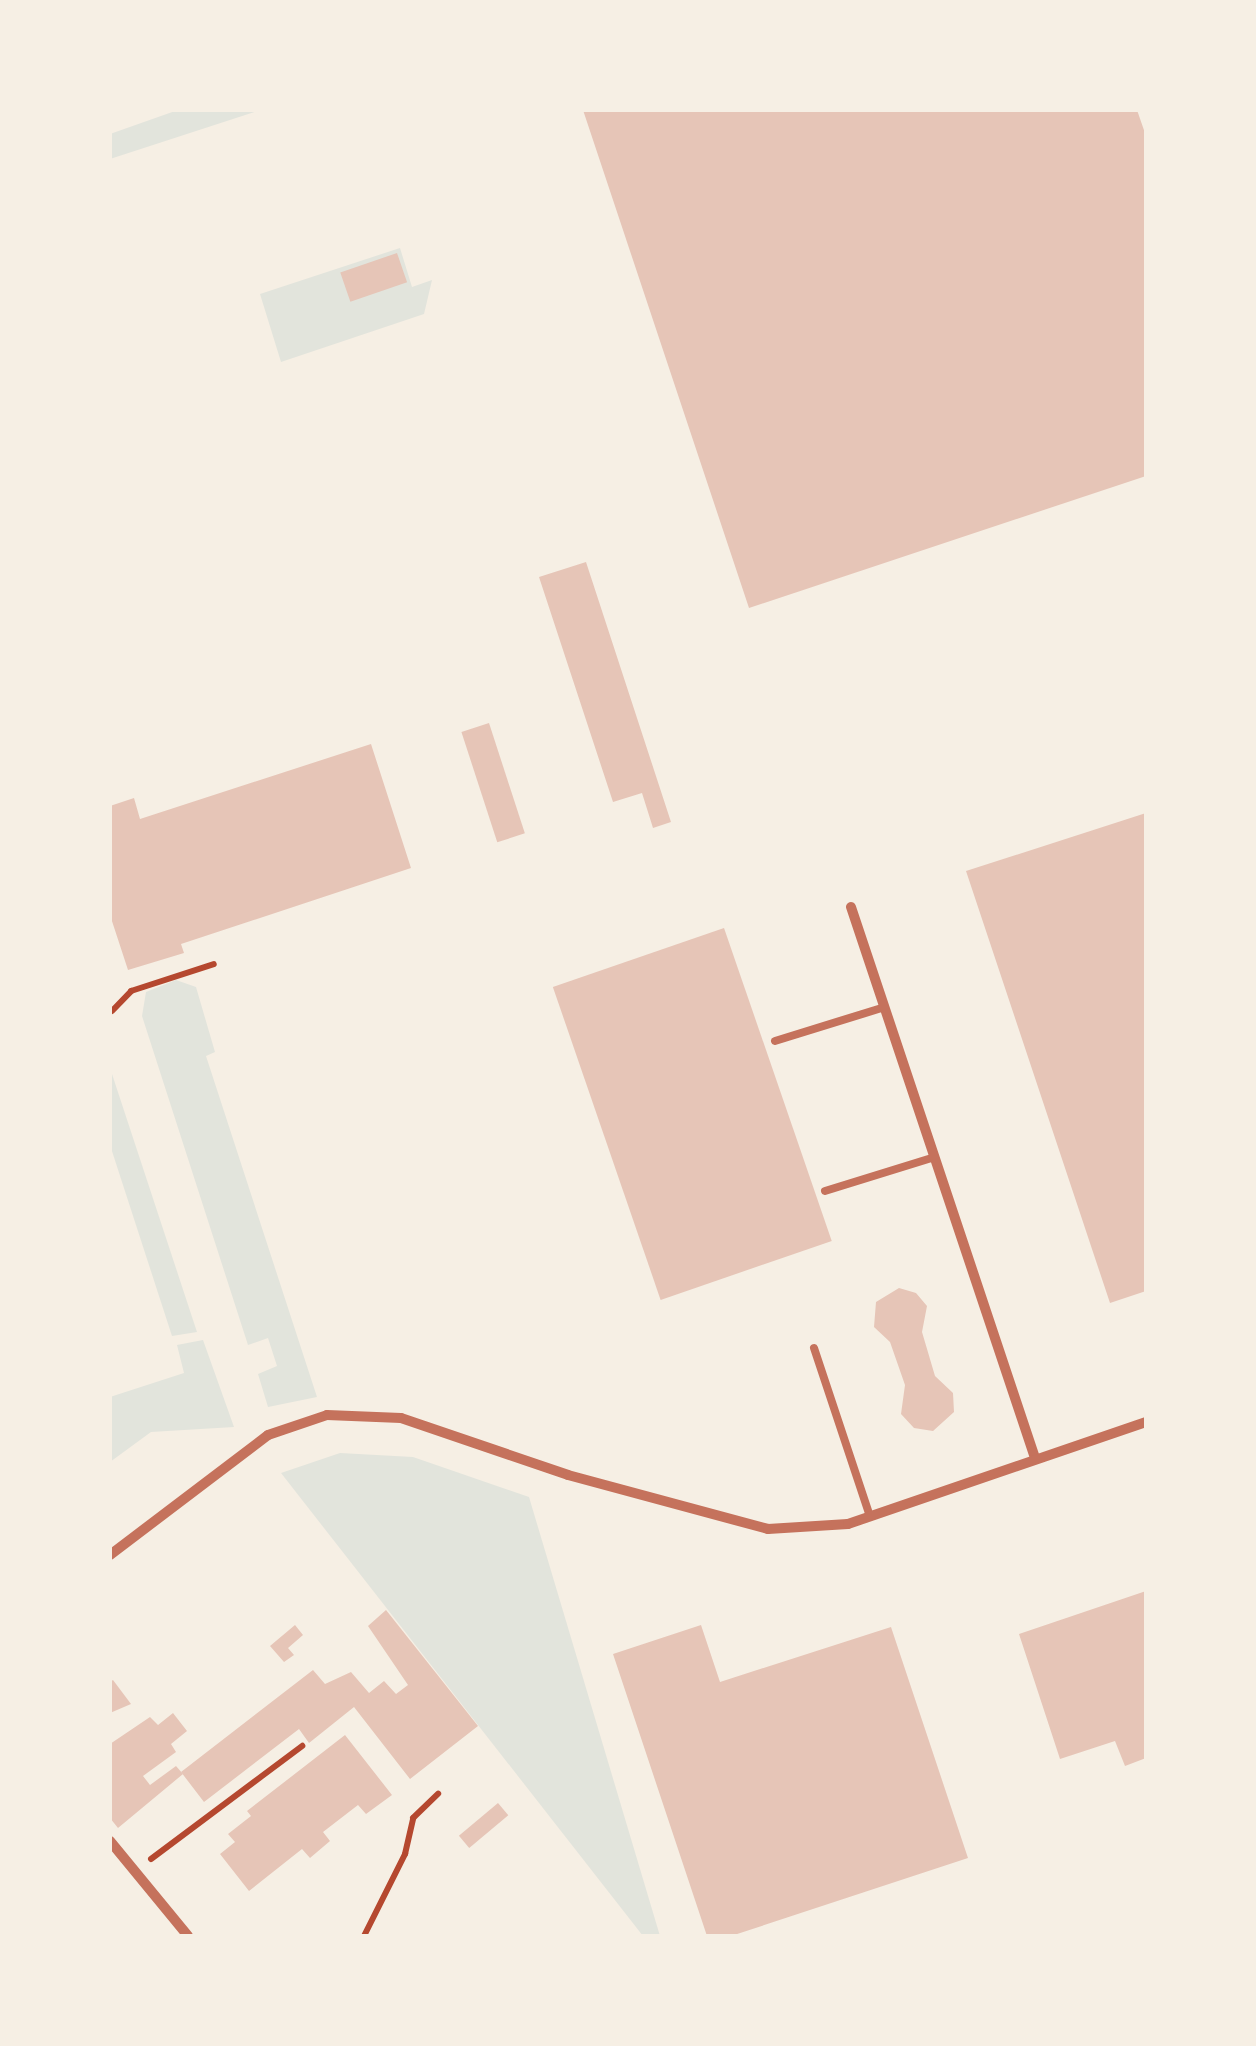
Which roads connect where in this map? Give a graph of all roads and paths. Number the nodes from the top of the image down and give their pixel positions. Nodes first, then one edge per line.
1 (851, 907) dead end
2 (214, 964) dead end
3 (886, 1007) junction
4 (112, 1011) edge
5 (775, 1041) dead end
6 (937, 1157) junction
7 (825, 1192) dead end
8 (814, 1348) dead end
9 (1146, 1422) edge
10 (1035, 1458) junction
11 (870, 1516) junction
12 (110, 1555) edge
13 (302, 1746) dead end
14 (438, 1794) dead end
15 (110, 1841) edge
16 (135, 1870) junction
17 (188, 1936) edge
18 (364, 1936) edge

1 - 3 street
2 - 4 path
3 - 5 lane
3 - 6 street
6 - 7 lane
6 - 10 street
8 - 11 lane
9 - 10 street
10 - 11 street
11 - 12 street
13 - 16 path
14 - 18 path
15 - 16 street
16 - 17 street

